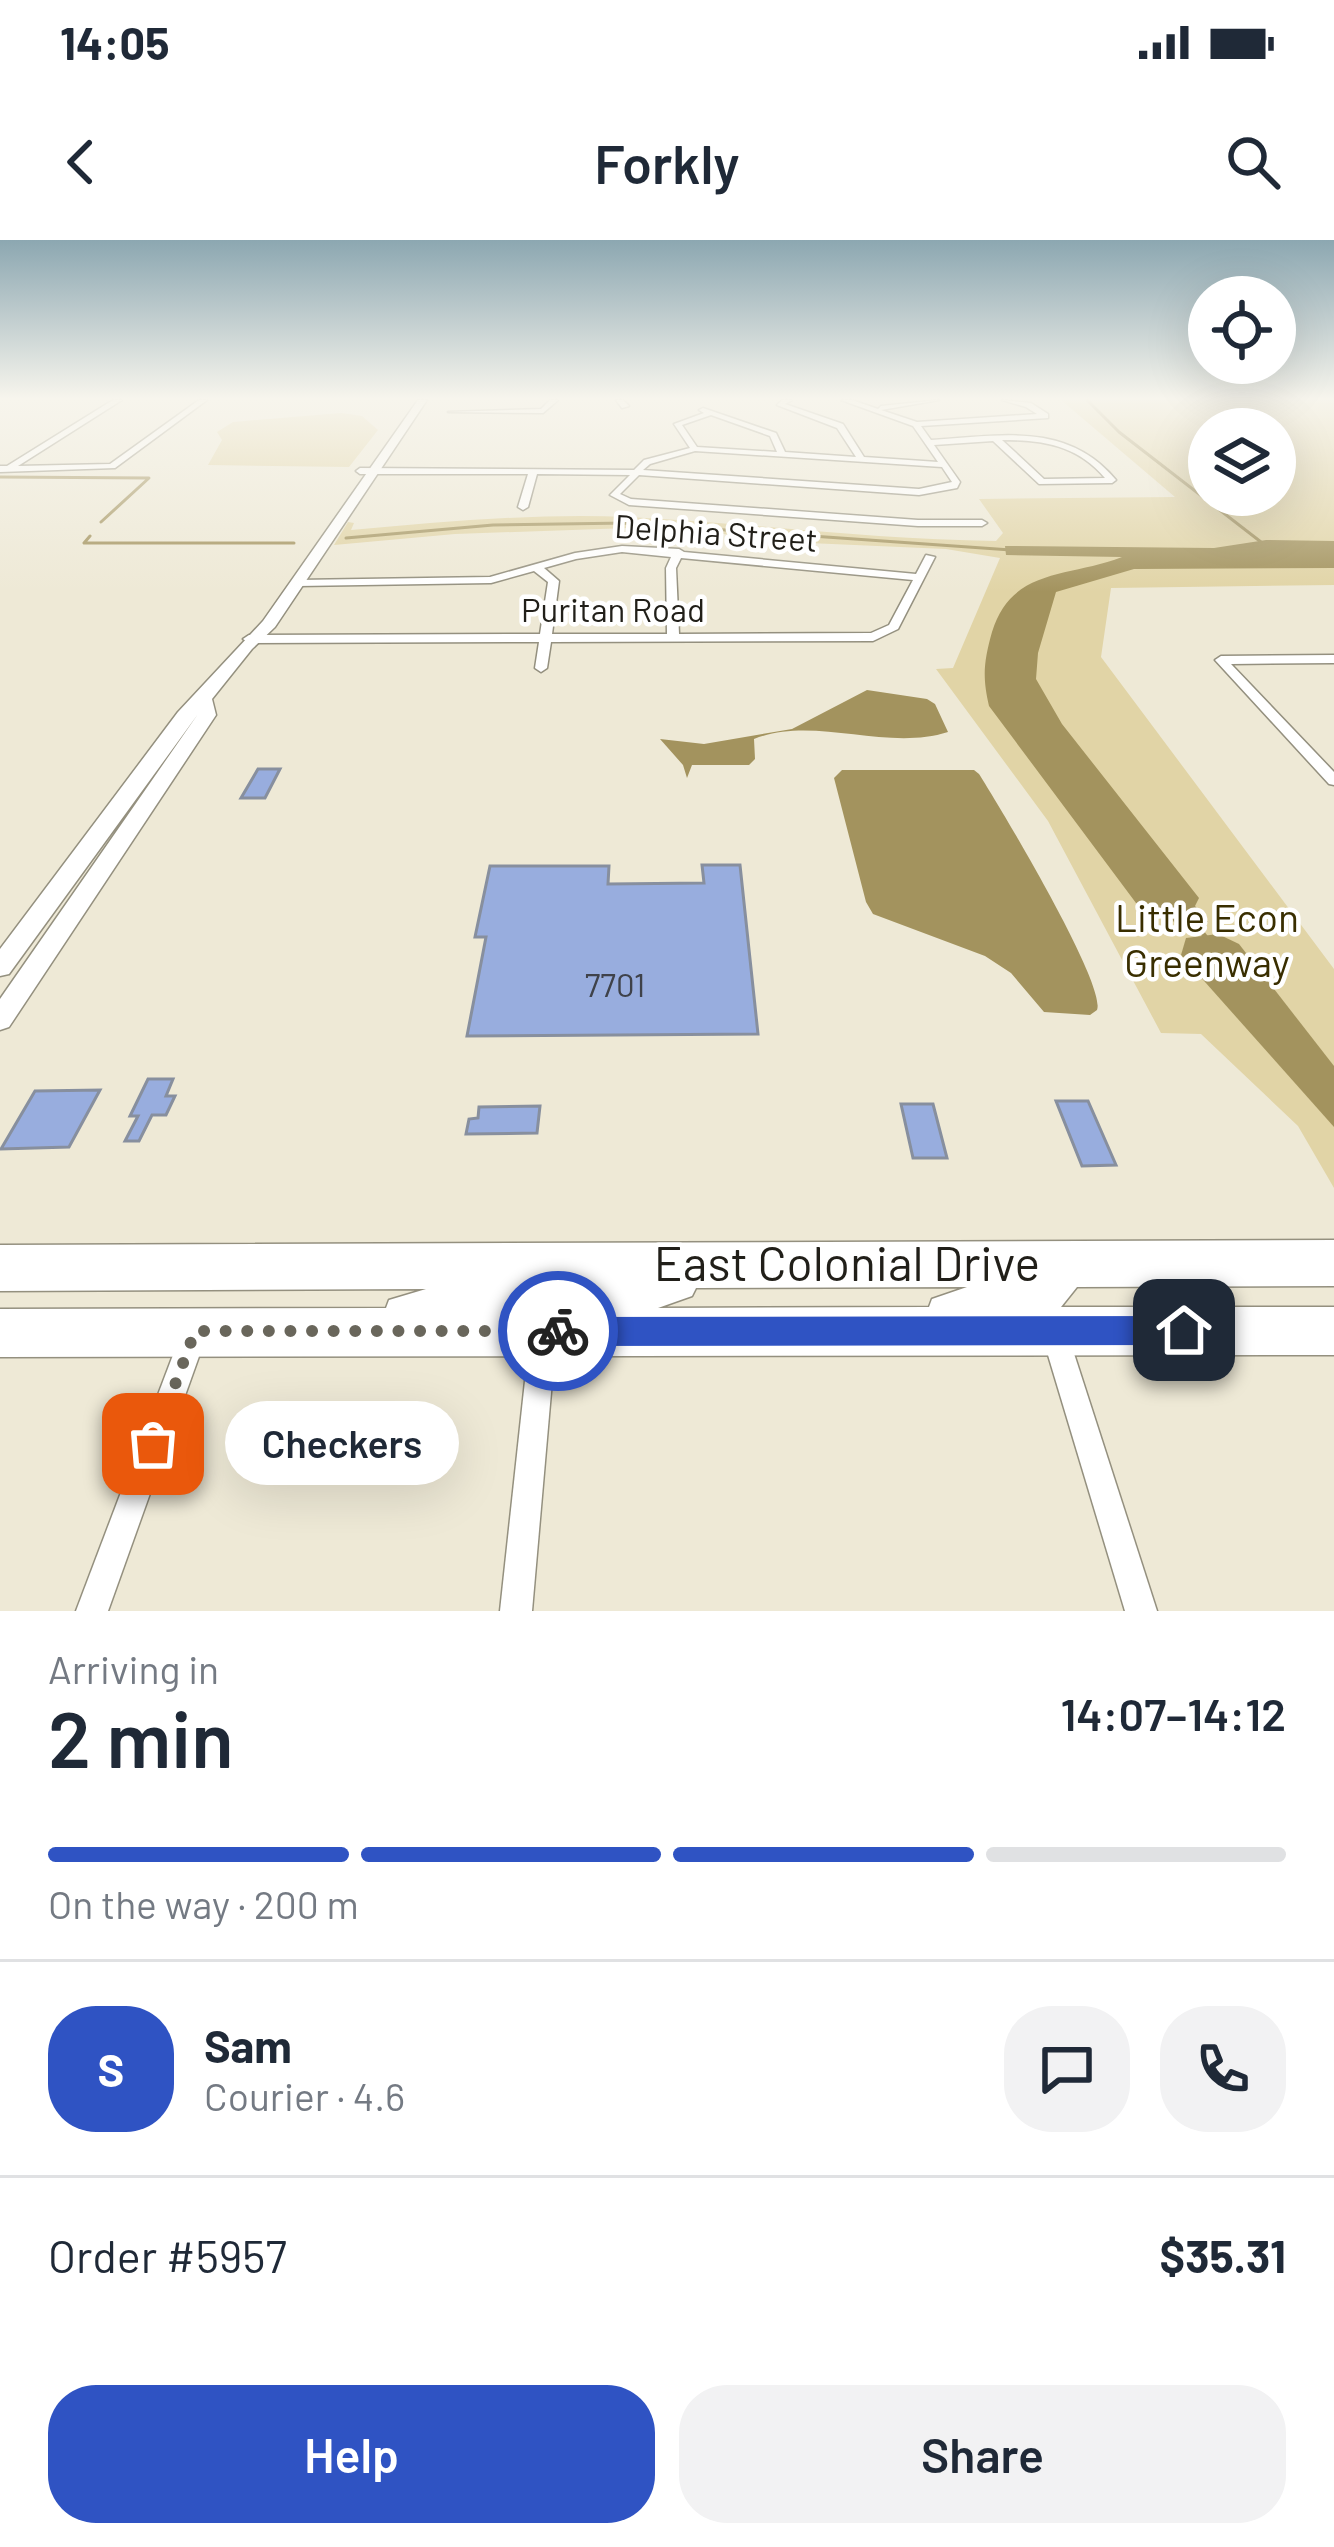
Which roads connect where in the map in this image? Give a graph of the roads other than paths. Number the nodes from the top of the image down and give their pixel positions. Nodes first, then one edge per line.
1 (115, 464) edge
2 (372, 464) edge
3 (373, 464) edge
4 (647, 464) edge
5 (915, 464) edge
6 (1023, 464) edge
7 (1093, 464) edge
8 (942, 465) joint
9 (3, 470) edge
10 (368, 471) junction
11 (533, 471) junction
12 (632, 473) junction
13 (870, 489) junction
14 (523, 507) dead end
15 (863, 518) junction
16 (982, 523) dead end
17 (328, 527) junction
18 (679, 553) junction
19 (930, 556) dead end
20 (390, 562) dead end
21 (790, 563) junction
22 (537, 568) junction
23 (918, 577) junction
24 (380, 582) junction
25 (298, 583) junction
26 (784, 583) dead end
27 (545, 637) junction
28 (673, 637) junction
29 (249, 639) junction
30 (1334, 659) edge
31 (541, 668) dead end
32 (205, 700) junction
33 (1334, 781) edge
34 (92, 842) junction
35 (121, 842) junction
36 (0, 967) edge
37 (0, 1020) edge
38 (1065, 1263) junction
39 (1334, 1263) edge
40 (565, 1265) junction
41 (748, 1266) junction
42 (0, 1268) edge
43 (889, 1330) junction
44 (1053, 1330) junction
45 (1330, 1330) edge
46 (195, 1331) junction
47 (543, 1331) junction
48 (328, 1332) junction
49 (0, 1333) edge
50 (92, 1611) edge
51 (516, 1611) edge
52 (1141, 1611) edge

1 - 9 street
2 - 10 main road
3 - 10 main road
4 - 12 street
5 - 8 street
6 - 7 street
8 - 13 street
10 - 11 street
10 - 17 main road
11 - 12 street
11 - 14 street
12 - 13 street
12 - 15 street
13 - 15 street
15 - 16 street
17 - 25 main road
17 - 29 main road
18 - 21 street, Delphia Street
18 - 22 street, Delphia Street
18 - 28 street
19 - 23 street, Puritan Road
20 - 24 street
21 - 23 street, Delphia Street
21 - 26 street
22 - 24 street, Delphia Street
22 - 27 street
23 - 28 street, Puritan Road
24 - 25 street, Delphia Street
25 - 29 main road
27 - 28 street, Puritan Road
27 - 29 street, Puritan Road
27 - 31 street
29 - 32 main road
30 - 33 street
32 - 34 main road
32 - 35 main road
34 - 35 street
34 - 36 main road
35 - 37 main road
38 - 39 highway, East Colonial Drive
38 - 41 highway, East Colonial Drive
38 - 43 highway
40 - 41 highway, East Colonial Drive
40 - 42 highway, East Colonial Drive
40 - 48 highway
41 - 47 highway
43 - 44 highway, East Colonial Drive
43 - 47 highway, East Colonial Drive
44 - 45 highway, East Colonial Drive
44 - 52 street
46 - 48 highway, East Colonial Drive
46 - 49 highway, East Colonial Drive
46 - 50 street
47 - 48 highway, East Colonial Drive
47 - 51 street

